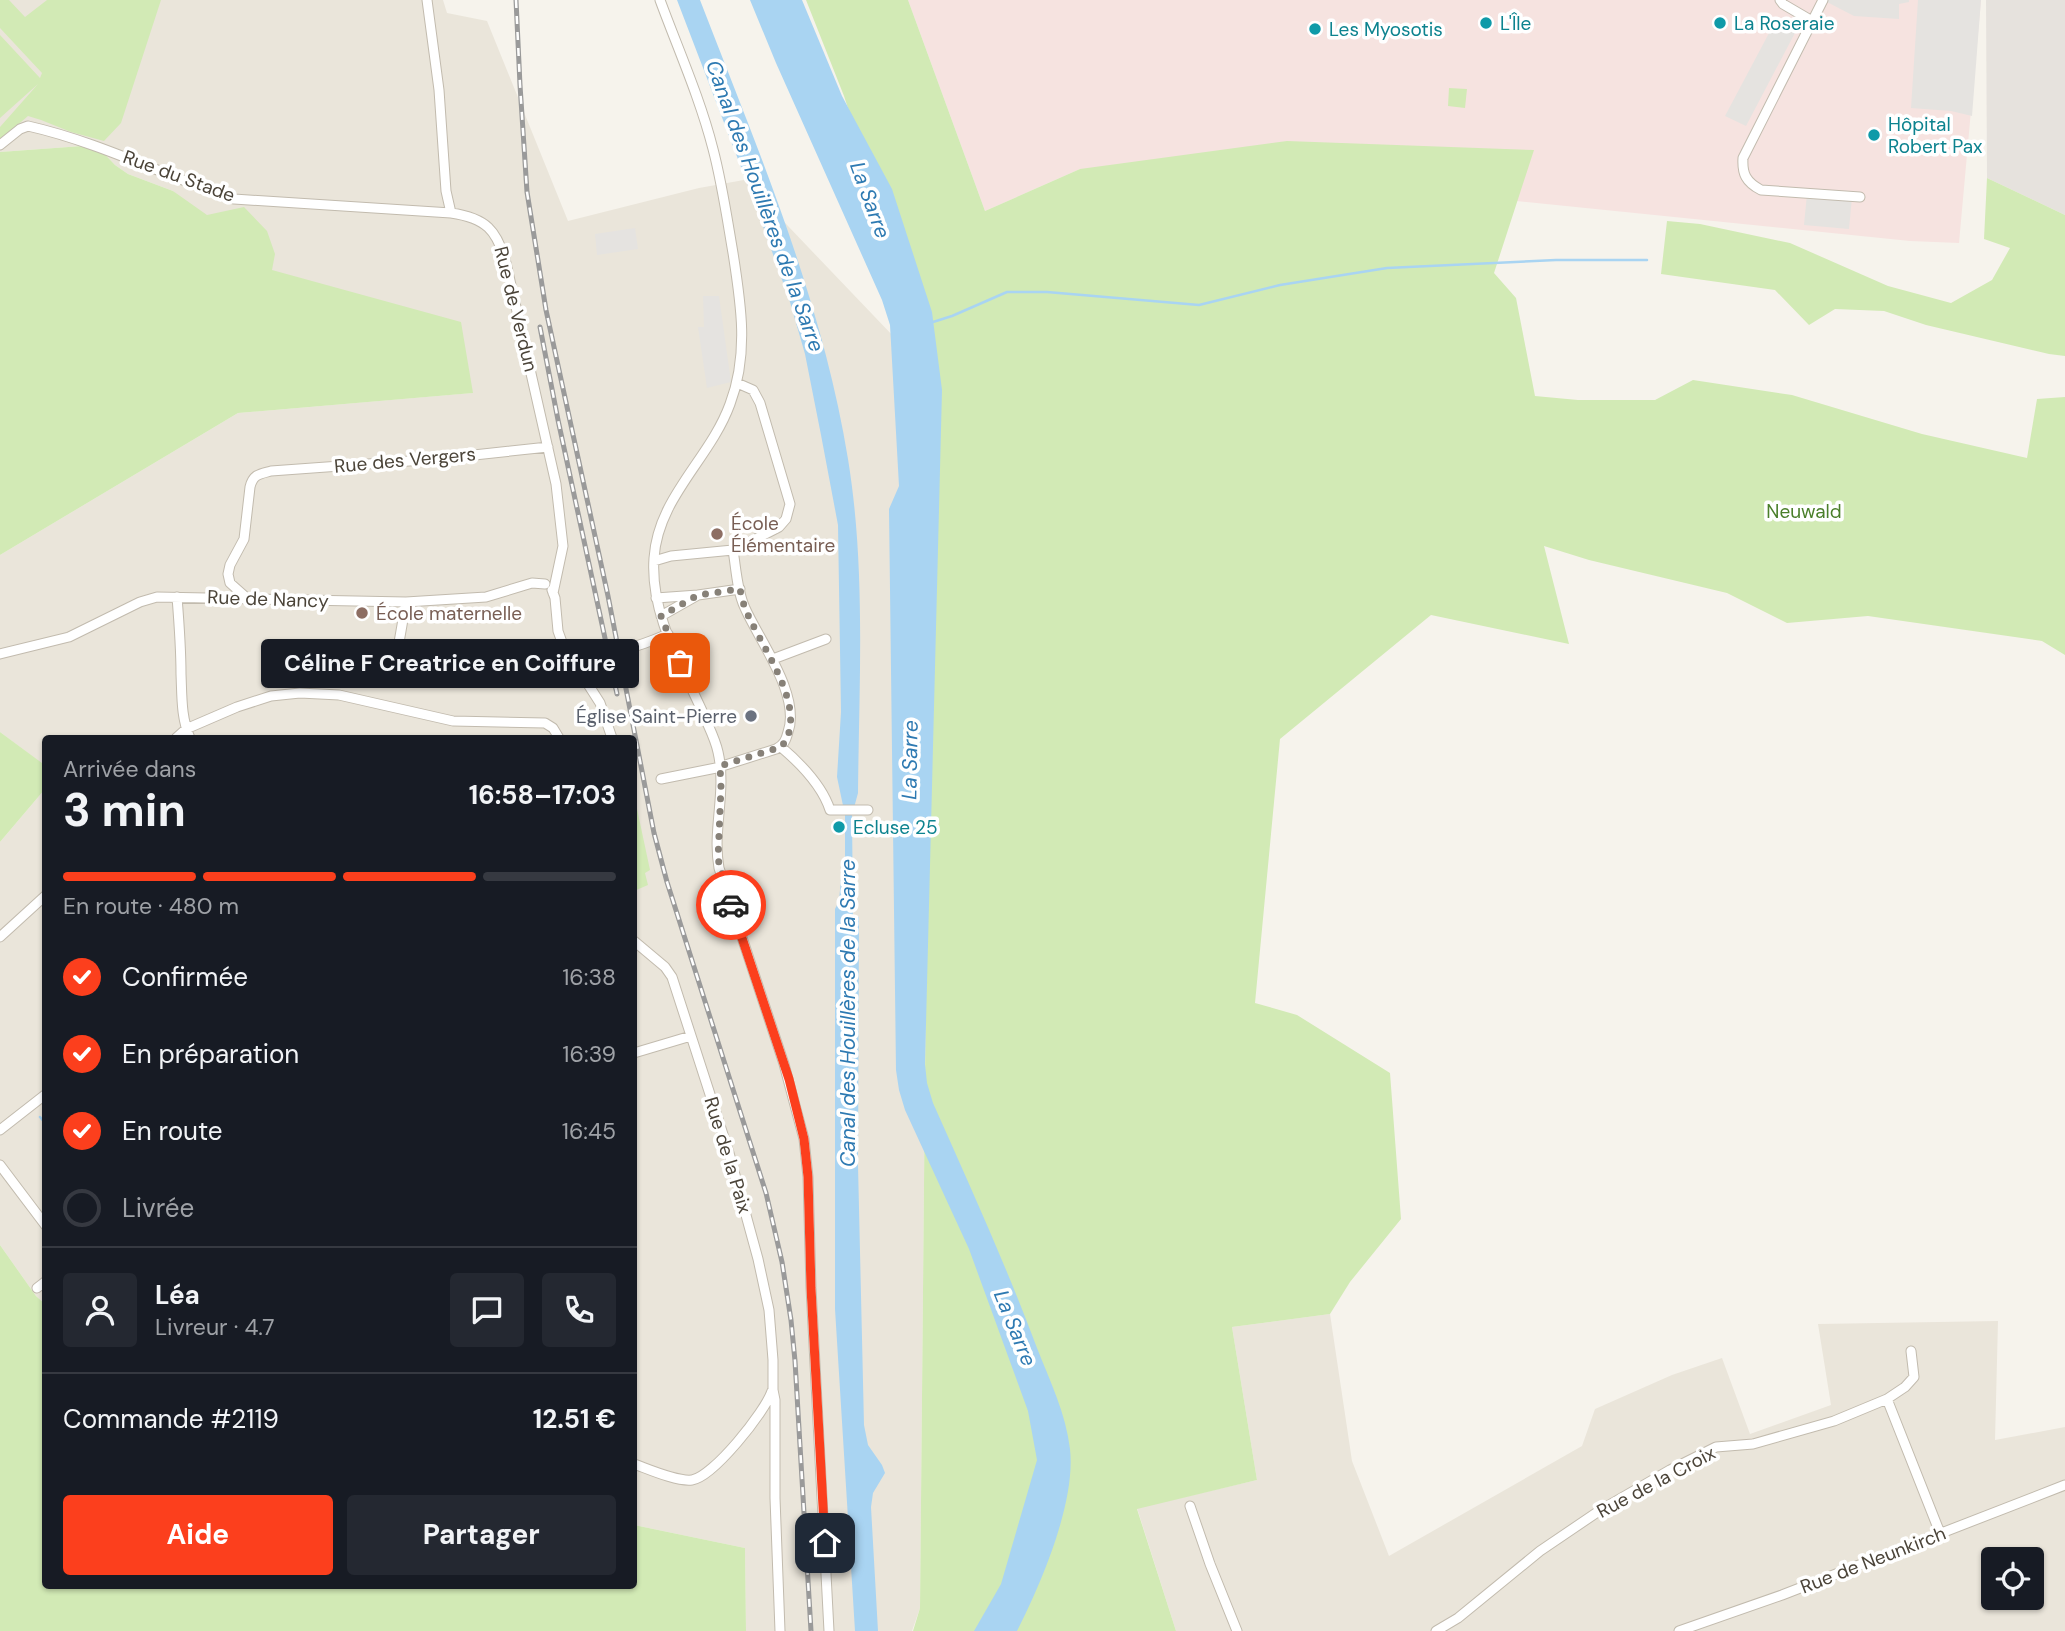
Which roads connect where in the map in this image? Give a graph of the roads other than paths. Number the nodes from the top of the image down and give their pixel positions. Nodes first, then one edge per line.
1 (427, 0) edge
2 (660, 0) edge
3 (1780, 0) edge
4 (1823, 0) edge
5 (1812, 21) junction
6 (0, 145) edge
7 (1860, 197) dead end
8 (451, 213) junction
9 (737, 383) junction
10 (548, 447) junction
11 (733, 550) junction
12 (654, 561) junction
13 (561, 563) junction
14 (545, 584) junction
15 (740, 589) junction
16 (553, 593) junction
17 (698, 595) junction
18 (177, 597) junction
19 (191, 597) junction
20 (656, 598) junction
21 (248, 599) junction
22 (406, 603) junction
23 (180, 616) junction
24 (661, 616) junction
25 (668, 634) junction
26 (826, 639) dead end
27 (0, 654) edge
28 (397, 654) dead end
29 (567, 654) junction
30 (594, 655) junction
31 (773, 659) junction
32 (577, 668) junction
33 (189, 732) edge
34 (557, 735) edge
35 (611, 735) edge
36 (781, 747) junction
37 (720, 766) junction
38 (662, 779) dead end
39 (865, 810) dead end
40 (42, 899) edge
41 (0, 937) edge
42 (637, 944) edge
43 (691, 1036) junction
44 (637, 1052) edge
45 (42, 1097) edge
46 (0, 1130) edge
47 (0, 1165) edge
48 (42, 1221) edge
49 (42, 1284) edge
50 (37, 1288) dead end
51 (1911, 1352) dead end
52 (773, 1390) junction
53 (1887, 1399) junction
54 (637, 1465) edge
55 (2065, 1485) edge
56 (1190, 1506) dead end
57 (1940, 1533) junction
58 (780, 1631) edge
59 (830, 1631) edge
60 (1237, 1631) edge
61 (1436, 1631) edge
62 (1679, 1631) edge

1 - 8 street
2 - 9 street
3 - 5 street
4 - 5 street
5 - 7 street
6 - 8 street, Rue du Stade
8 - 10 street, Rue de Verdun
9 - 11 street
9 - 12 street
10 - 13 street, Rue de Verdun
10 - 21 street, Rue des Vergers
11 - 12 street
11 - 15 street
12 - 20 street
13 - 14 street
13 - 16 street, Rue de Verdun
14 - 16 street
14 - 22 street, Rue de Nancy
15 - 17 street
15 - 31 street
16 - 29 street
17 - 20 street
17 - 24 street
18 - 19 street, Rue de Nancy
18 - 23 street
18 - 27 street, Rue de Nancy
19 - 21 street, Rue de Nancy
19 - 23 street
20 - 24 street
21 - 22 street, Rue de Nancy
22 - 28 street
23 - 33 street
24 - 25 street
25 - 30 street
25 - 37 street
26 - 31 street
29 - 30 street
29 - 32 street
30 - 32 street
31 - 36 street
32 - 35 street
33 - 34 street
36 - 37 street
36 - 39 street
37 - 38 street
37 - 59 street
40 - 41 street
42 - 43 street, Rue de la Paix
43 - 44 street
43 - 52 street, Rue de la Paix
45 - 46 street
47 - 48 street
49 - 50 street
51 - 53 street, Rue de la Croix
52 - 54 street
52 - 58 street, Rue de la Paix
53 - 57 street
53 - 61 street, Rue de la Croix
55 - 57 street, Rue de Neunkirch
56 - 60 street
57 - 62 street, Rue de Neunkirch

